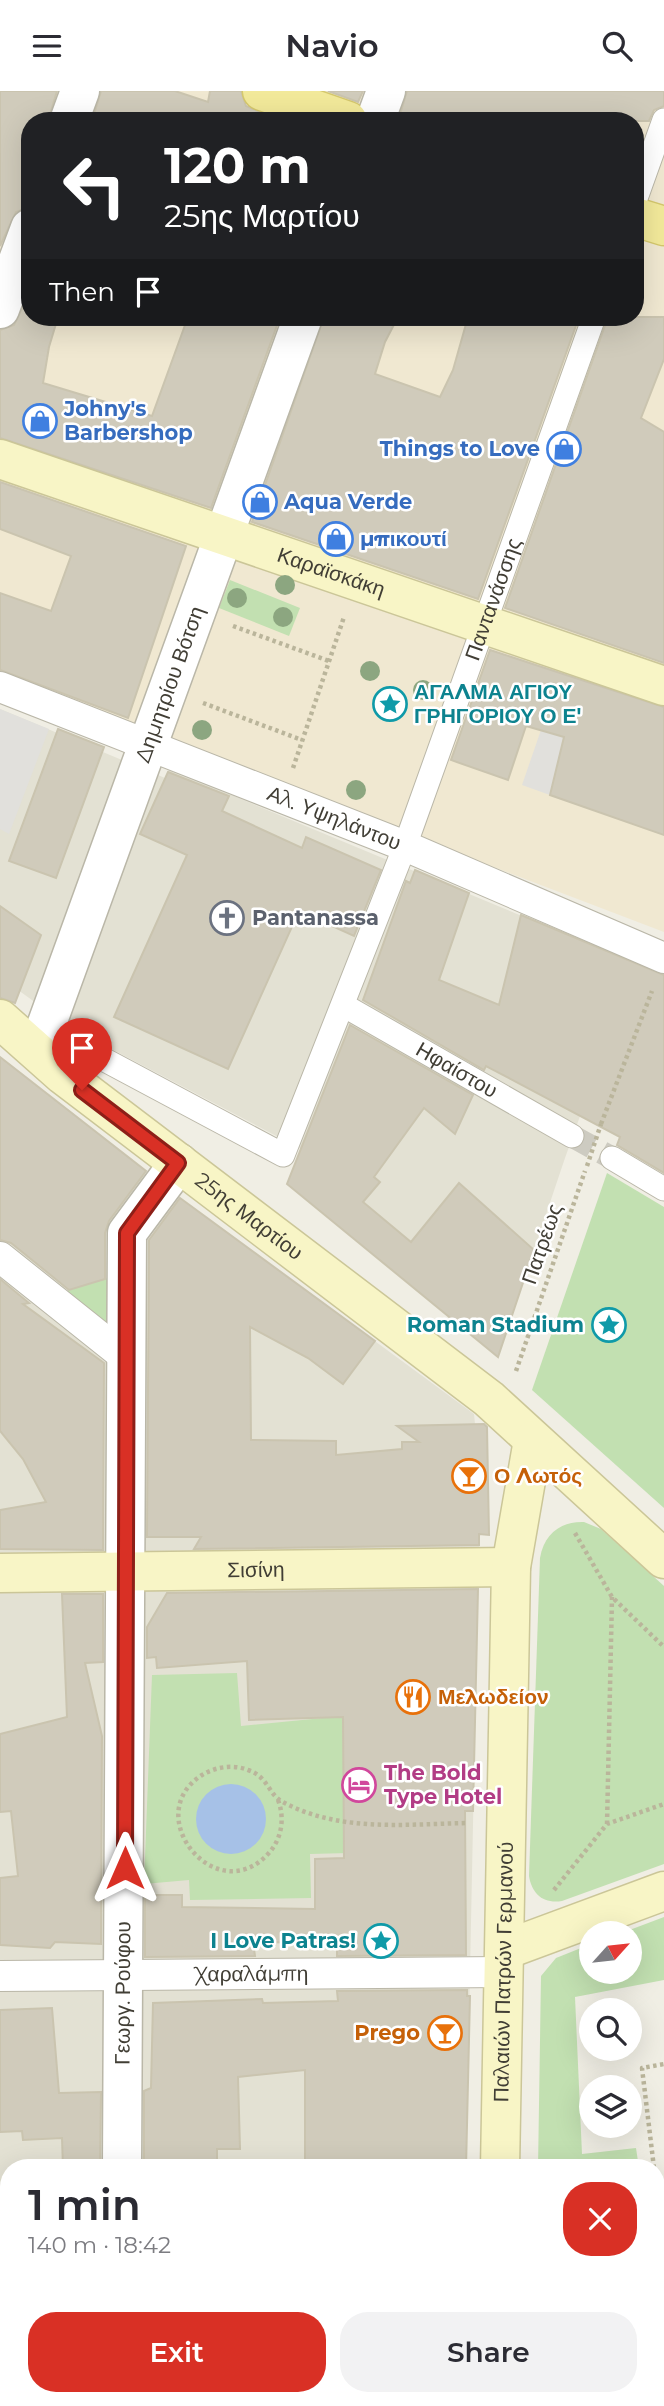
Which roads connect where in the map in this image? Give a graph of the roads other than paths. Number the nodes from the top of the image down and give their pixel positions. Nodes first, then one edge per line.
1 (80, 91) edge
2 (262, 91) edge
3 (386, 91) edge
4 (72, 112) edge
5 (322, 112) edge
6 (378, 112) edge
7 (664, 120) edge
8 (644, 176) edge
9 (644, 220) edge
10 (664, 226) edge
11 (21, 252) edge
12 (0, 309) edge
13 (300, 326) edge
14 (591, 326) edge
15 (0, 459) edge
16 (224, 534) junction
17 (484, 624) junction
18 (664, 686) edge
19 (0, 687) edge
20 (147, 747) junction
21 (405, 846) junction
22 (659, 971) edge
23 (343, 1005) junction
24 (0, 1019) edge
25 (41, 1040) junction
26 (572, 1136) tunnel mouth
27 (612, 1159) tunnel mouth
28 (178, 1163) junction
29 (664, 1189) edge
30 (0, 1257) edge
31 (129, 1360) junction
32 (533, 1440) junction
33 (664, 1559) edge
34 (511, 1567) junction
35 (127, 1572) junction
36 (0, 1573) edge
37 (664, 1891) edge
38 (504, 1961) junction
39 (125, 1975) junction
40 (0, 1976) edge
41 (122, 2159) edge
42 (500, 2159) edge

1 - 4 street
2 - 5 main road
3 - 6 street
7 - 8 street
9 - 10 main road
11 - 12 street
13 - 16 street, Δημητρίου Βότση
14 - 17 street, Παντανάσσης
15 - 16 main road, Καραϊσκάκη
16 - 17 main road, Καραϊσκάκη
16 - 20 street, Δημητρίου Βότση
17 - 18 main road, Καραϊσκάκη
17 - 21 street, Παντανάσσης
19 - 20 street, Αλ. Υψηλάντου
20 - 21 street, Αλ. Υψηλάντου
20 - 25 street, Δημητρίου Βότση
21 - 22 street, Αλ. Υψηλάντου
21 - 23 street, Παντανάσσης
23 - 25 street, Παντανάσσης
23 - 26 street, Ηφαίστου
24 - 25 main road, 25ης Μαρτίου
25 - 28 main road, 25ης Μαρτίου
27 - 29 street
28 - 31 street, Γεωργ. Ρούφου
28 - 32 main road, 25ης Μαρτίου
30 - 31 street
31 - 35 street, Γεωργ. Ρούφου
32 - 33 main road, 25ης Μαρτίου
32 - 34 main road, Παλαιών Πατρών Γερμανού
34 - 35 main road, Σισίνη
34 - 38 main road, Παλαιών Πατρών Γερμανού
35 - 36 main road, Σισίνη
35 - 39 street, Γεωργ. Ρούφου
37 - 38 main road
38 - 39 street, Χαραλάμπη
38 - 42 main road, Παλαιών Πατρών Γερμανού
39 - 40 street, Χαραλάμπη
39 - 41 street, Γεωργ. Ρούφου

